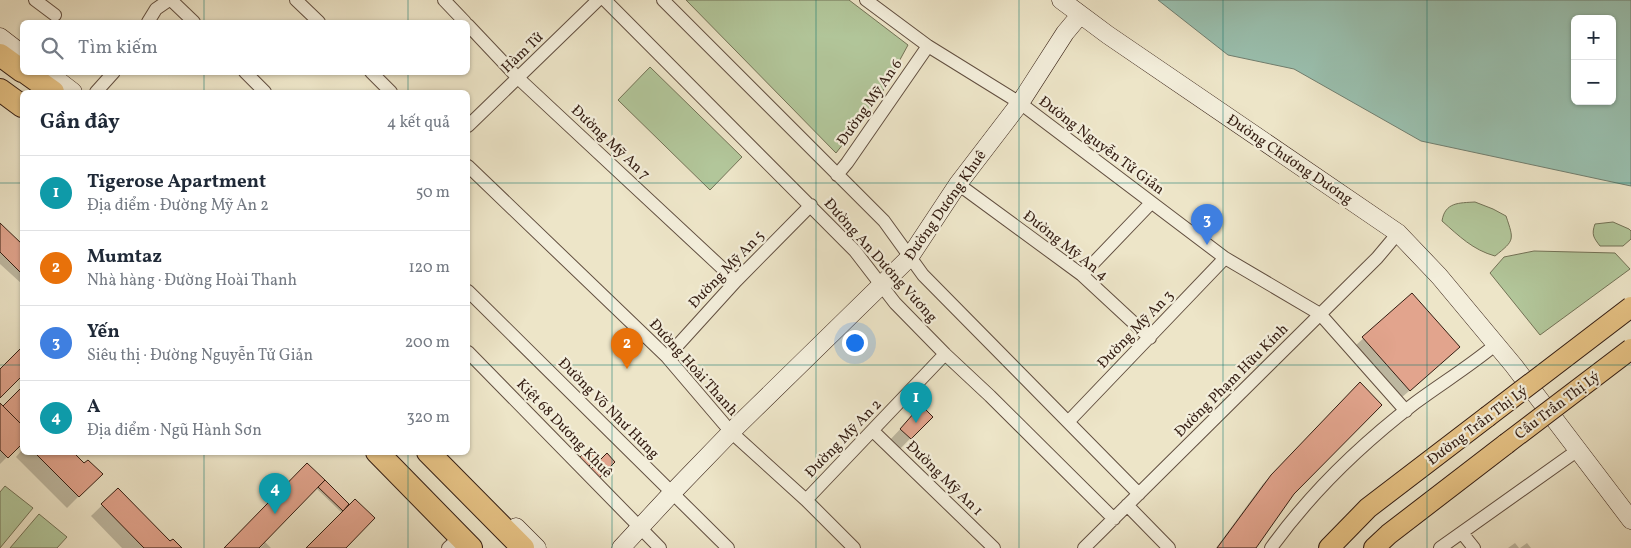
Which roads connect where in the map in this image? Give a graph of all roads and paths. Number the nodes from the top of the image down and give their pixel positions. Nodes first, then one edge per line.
1 (35, 0) edge
2 (170, 0) edge
3 (296, 0) edge
4 (444, 0) edge
5 (598, 0) edge
6 (605, 0) edge
7 (663, 0) edge
8 (866, 0) edge
9 (1061, 0) edge
10 (55, 15) dead end
11 (1080, 15) junction
12 (149, 20) edge
13 (192, 20) edge
14 (317, 20) edge
15 (462, 20) edge
16 (470, 28) edge
17 (0, 37) edge
18 (928, 46) junction
19 (20, 52) edge
20 (0, 54) edge
21 (20, 69) edge
22 (28, 75) edge
23 (51, 75) edge
24 (111, 75) edge
25 (248, 75) edge
26 (373, 75) edge
27 (518, 78) junction
28 (0, 90) edge
29 (50, 90) edge
30 (70, 90) edge
31 (98, 90) edge
32 (263, 90) edge
33 (389, 90) edge
34 (0, 103) edge
35 (1020, 103) junction
36 (20, 105) edge
37 (20, 118) edge
38 (470, 124) edge
39 (470, 168) edge
40 (837, 175) junction
41 (958, 184) junction
42 (1151, 203) junction
43 (811, 206) junction
44 (1398, 233) junction
45 (909, 258) junction
46 (1225, 258) junction
47 (1082, 275) junction
48 (736, 281) junction
49 (882, 286) junction
50 (470, 293) edge
51 (1631, 307) edge
52 (1320, 314) junction
53 (1150, 338) junction
54 (1495, 345) junction
55 (1631, 349) edge
56 (470, 354) edge
57 (945, 354) junction
58 (667, 357) junction
59 (1406, 411) junction
60 (1068, 422) junction
61 (873, 431) junction
62 (731, 432) junction
63 (1578, 450) junction
64 (367, 455) edge
65 (380, 455) edge
66 (431, 455) edge
67 (443, 455) edge
68 (672, 493) junction
69 (1139, 494) junction
70 (806, 500) junction
71 (1128, 505) junction
72 (1114, 519) junction
73 (1631, 520) edge
74 (640, 528) junction
75 (1462, 533) junction
76 (458, 545) edge
77 (523, 548) edge
78 (537, 548) edge
79 (622, 548) edge
80 (660, 548) edge
81 (728, 548) edge
82 (854, 548) edge
83 (994, 548) edge
84 (1084, 548) edge
85 (1169, 548) edge
86 (1271, 548) edge
87 (1329, 548) edge
88 (1374, 548) edge
89 (1440, 548) edge
90 (1474, 548) edge

1 - 10 street
2 - 12 street
2 - 13 street
3 - 14 street
4 - 15 street, Đường Mỹ An 7
5 - 27 street, Hàm Tử
6 - 43 street, Đường An Dương Vương
7 - 40 street, Đường An Dương Vương
8 - 18 street, Đường Nguyễn Tử Giản
9 - 11 main road, Đường Chương Dương
11 - 35 main road, Đường Dương Khuê
11 - 44 main road, Đường Chương Dương
16 - 27 street, Đường Mỹ An 7
17 - 19 main road
18 - 35 street, Đường Nguyễn Tử Giản
18 - 40 street, Đường Mỹ An 6
20 - 21 highway
22 - 29 highway
23 - 30 main road
24 - 31 street
25 - 32 street
26 - 33 street
27 - 38 street, Hàm Tử
27 - 48 street, Đường Mỹ An 7
28 - 36 highway
34 - 37 main road
35 - 41 main road, Đường Dương Khuê
35 - 42 street, Đường Nguyễn Tử Giản
39 - 58 street, Đường Hoài Thanh
40 - 45 street, Đường An Dương Vương
41 - 45 main road, Đường Dương Khuê
41 - 47 street, Đường Mỹ An 4
42 - 46 street, Đường Nguyễn Tử Giản
42 - 47 street
43 - 48 street, Đường Mỹ An 5
43 - 49 street, Đường An Dương Vương
44 - 52 street, Đường Phạm Hữu Kính
44 - 54 main road, Đường Chương Dương
45 - 49 main road, Đường Dương Khuê
45 - 60 street, Đường An Dương Vương
46 - 52 street, Đường Nguyễn Tử Giản
46 - 53 street, Đường Mỹ An 3
47 - 53 street, Đường Mỹ An 4
48 - 58 street, Đường Mỹ An 5
49 - 57 street, Đường An Dương Vương
49 - 62 main road, Đường Dương Khuê
50 - 68 street, Đường Võ Như Hưng
51 - 87 main road, Đường Trần Thị Lý, bridge
52 - 59 street, Đường Nguyễn Tử Giản
52 - 69 street, Đường Phạm Hữu Kính
53 - 60 street, Đường Mỹ An 3
54 - 59 street
54 - 63 main road, Đường Chương Dương
55 - 88 main road, Cầu Trần Thị Lý, bridge
56 - 74 street, Kiệt 68 Dương Khuê
57 - 61 street, Đường Mỹ An 2
57 - 72 street, Đường An Dương Vương
58 - 62 street, Đường Hoài Thanh
59 - 86 street
60 - 69 street, Đường An Dương Vương
61 - 70 street, Đường Mỹ An 2
61 - 83 street, Đường Mỹ An 1
62 - 68 main road, Đường Dương Khuê
62 - 70 street, Đường Hoài Thanh
63 - 73 main road, Đường Chương Dương
63 - 75 street
64 - 76 main road
65 - 76 highway
66 - 77 highway
67 - 78 main road
68 - 74 main road, Đường Dương Khuê
68 - 81 street, Đường Võ Như Hưng
69 - 71 street, Đường Phạm Hữu Kính
70 - 82 street, Đường Hoài Thanh
71 - 72 street, Đường Phạm Hữu Kính
71 - 85 street
72 - 84 street, Đường Phạm Hữu Kính
74 - 79 main road, Đường Dương Khuê
74 - 80 street
75 - 89 street
75 - 90 street

